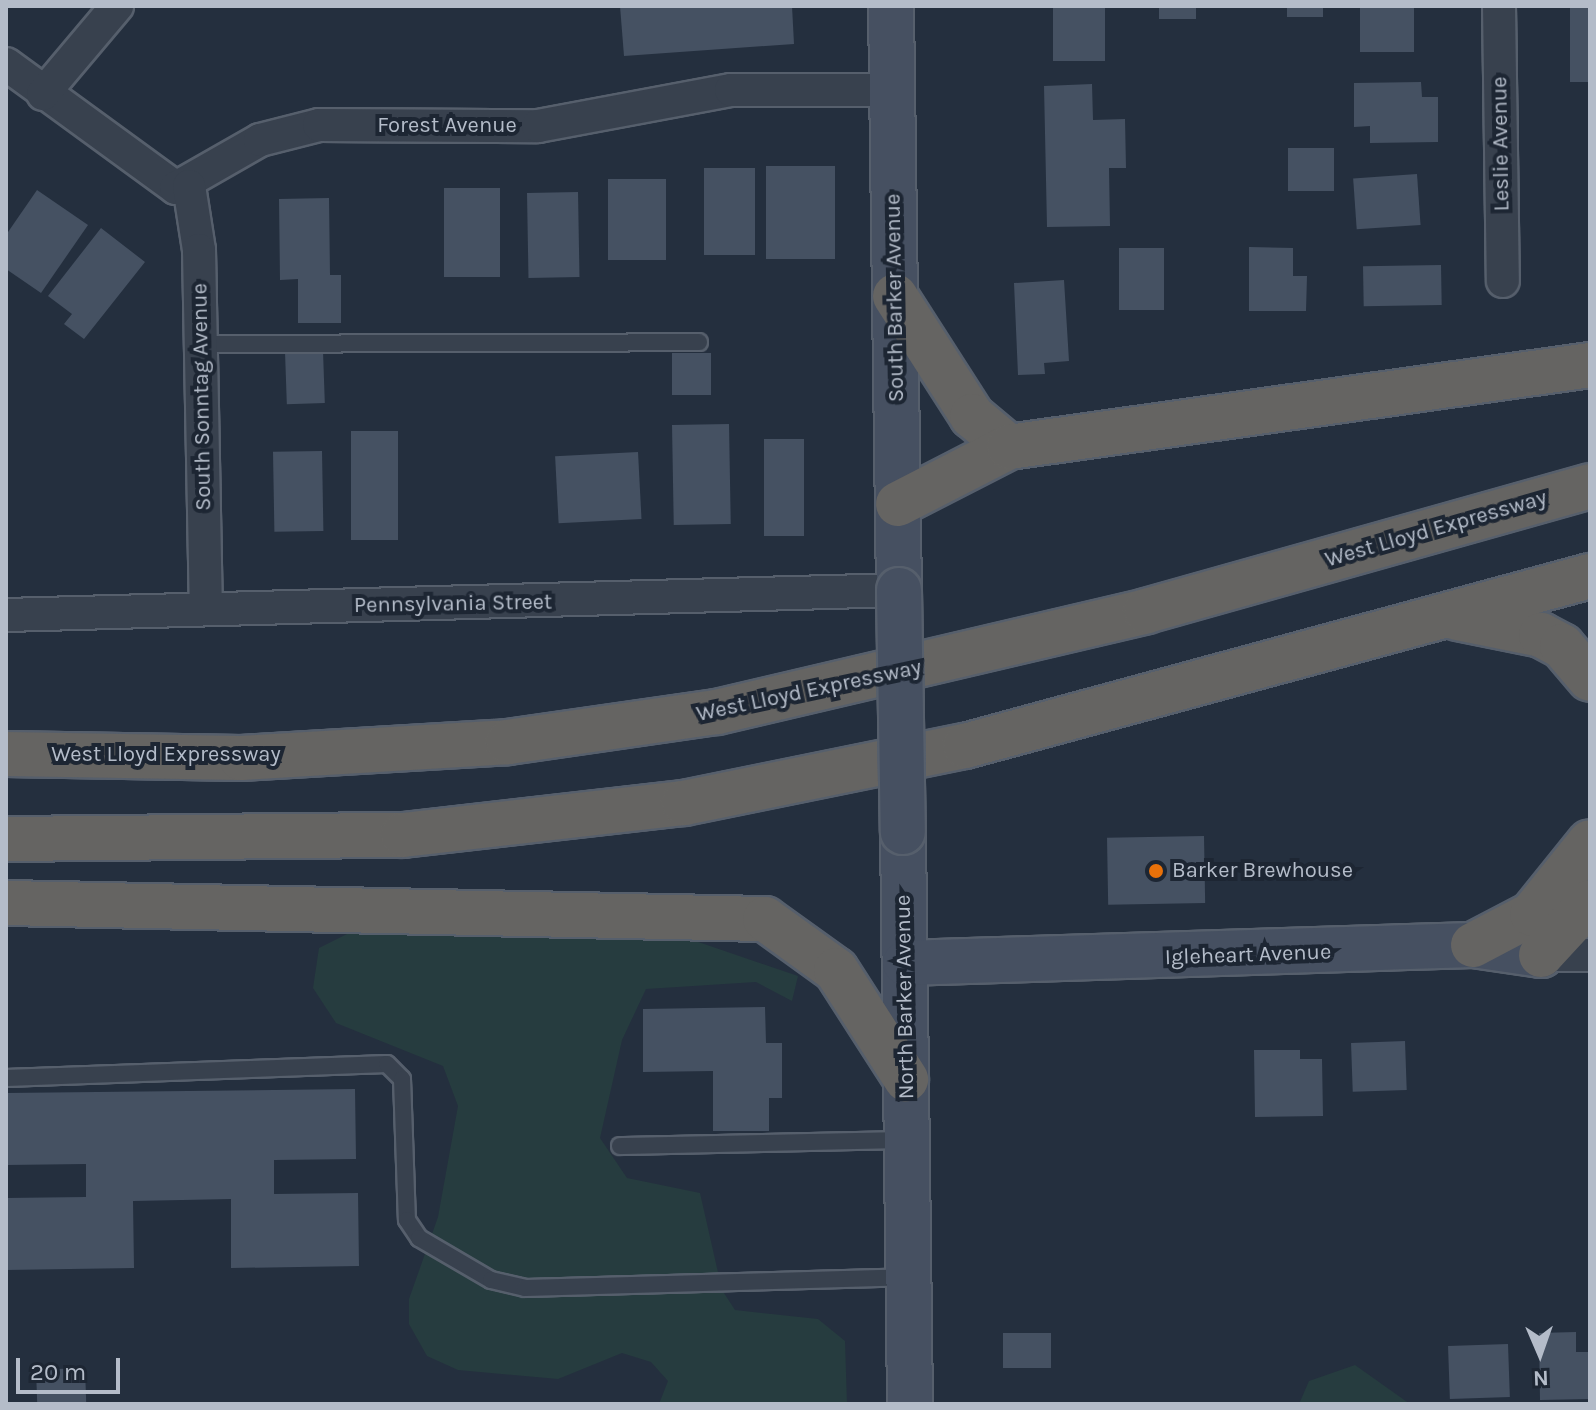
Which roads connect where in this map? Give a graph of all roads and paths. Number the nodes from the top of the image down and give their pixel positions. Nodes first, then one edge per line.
1 (117, 6) edge
2 (891, 6) edge
3 (1499, 6) edge
4 (6, 64) edge
5 (892, 90) junction
6 (43, 94) junction
7 (189, 186) junction
8 (1503, 281) dead end
9 (895, 296) junction
10 (699, 342) dead end
11 (201, 344) junction
12 (1590, 365) edge
13 (1009, 447) junction
14 (1590, 486) edge
15 (898, 504) junction
16 (1590, 576) edge
17 (899, 590) junction
18 (206, 609) junction
19 (6, 615) edge
20 (1447, 616) junction
21 (1590, 679) edge
22 (6, 754) edge
23 (6, 839) edge
24 (1590, 842) edge
25 (1590, 902) edge
26 (6, 903) edge
27 (1473, 945) junction
28 (1541, 955) junction
29 (1590, 955) edge
30 (905, 963) junction
31 (6, 1078) edge
32 (906, 1079) junction
33 (907, 1140) junction
34 (620, 1146) dead end
35 (909, 1277) junction
36 (910, 1404) edge

1 - 6 street
2 - 5 main road, South Barker Avenue
3 - 8 street, Leslie Avenue
4 - 6 street
5 - 7 street, Forest Avenue
5 - 9 main road, South Barker Avenue
6 - 7 street
7 - 11 street, South Sonntag Avenue
9 - 13 highway
9 - 15 main road, South Barker Avenue
10 - 11 lane
11 - 18 street, South Sonntag Avenue
12 - 13 highway
13 - 15 highway
14 - 22 highway, West Lloyd Expressway
15 - 17 main road, South Barker Avenue
16 - 20 highway
17 - 18 street, Pennsylvania Street
17 - 30 main road, North Barker Avenue, bridge
18 - 19 street, Pennsylvania Street
20 - 21 highway
20 - 23 highway
24 - 27 highway
25 - 28 highway
26 - 32 highway
27 - 28 main road, Igleheart Avenue
27 - 30 main road, Igleheart Avenue
28 - 29 street, Igleheart Avenue
30 - 32 main road, North Barker Avenue
31 - 35 lane
32 - 33 main road, North Barker Avenue
33 - 34 lane
33 - 35 main road, North Barker Avenue
35 - 36 main road, North Barker Avenue

